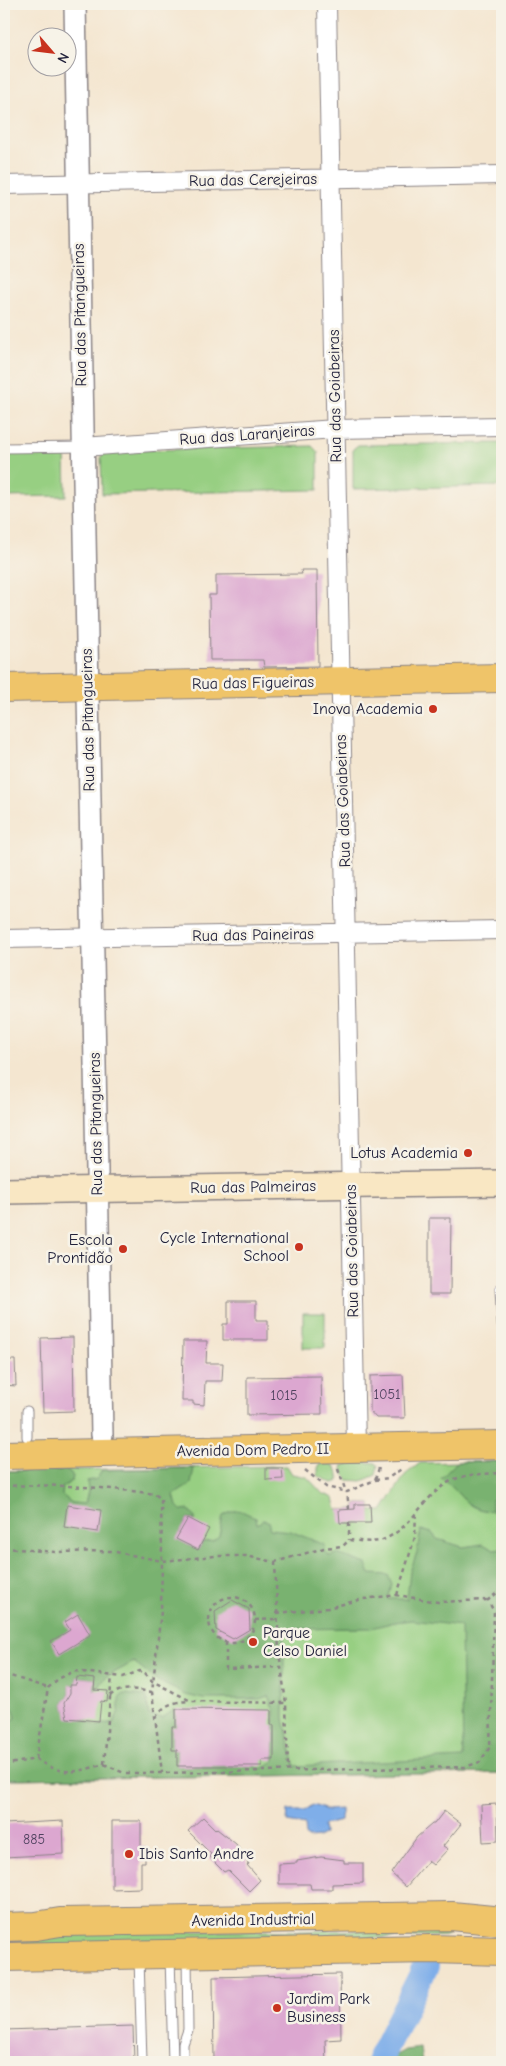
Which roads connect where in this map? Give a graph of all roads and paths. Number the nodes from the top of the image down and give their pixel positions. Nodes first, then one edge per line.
1 (74, 4) edge
2 (327, 4) edge
3 (502, 175) edge
4 (331, 178) junction
5 (77, 184) junction
6 (4, 185) edge
7 (502, 426) edge
8 (335, 429) junction
9 (83, 447) junction
10 (4, 448) edge
11 (502, 678) edge
12 (340, 681) junction
13 (87, 686) junction
14 (4, 688) edge
15 (502, 930) edge
16 (346, 933) junction
17 (92, 938) junction
18 (4, 939) edge
19 (502, 1183) edge
20 (351, 1185) junction
21 (97, 1189) junction
22 (4, 1191) edge
23 (500, 1289) dead end
24 (502, 1325) edge
25 (19, 1428) edge
26 (502, 1428) edge
27 (102, 1435) junction
28 (356, 1439) junction
29 (502, 1446) edge
30 (4, 1455) edge
31 (408, 1465) dead end
32 (379, 1466) dead end
33 (336, 1467) dead end
34 (304, 1468) dead end
35 (502, 1473) edge
36 (375, 1480) junction
37 (4, 1486) edge
38 (347, 1492) junction
39 (349, 1509) dead end
40 (416, 1512) junction
41 (349, 1523) dead end
42 (349, 1540) junction
43 (4, 1548) edge
44 (162, 1561) junction
45 (275, 1562) junction
46 (502, 1589) edge
47 (397, 1595) junction
48 (488, 1600) junction
49 (277, 1613) junction
50 (277, 1619) junction
51 (255, 1620) junction
52 (226, 1642) junction
53 (281, 1667) junction
54 (4, 1674) edge
55 (112, 1676) junction
56 (152, 1681) junction
57 (48, 1688) junction
58 (152, 1692) junction
59 (110, 1696) junction
60 (190, 1701) junction
61 (286, 1703) junction
62 (156, 1717) junction
63 (36, 1759) junction
64 (104, 1764) junction
65 (4, 1766) edge
66 (288, 1770) junction
67 (162, 1773) junction
68 (452, 1916) junction
69 (502, 1921) edge
70 (4, 1927) edge
71 (431, 1949) junction
72 (499, 1951) edge
73 (178, 1954) junction
74 (138, 1955) junction
75 (4, 1957) edge
76 (142, 2062) edge
77 (173, 2062) edge
78 (183, 2062) edge

1 - 5 street, Rua das Pitangueiras
2 - 4 street, Rua das Goiabeiras
3 - 4 street, Rua das Cerejeiras
4 - 5 street, Rua das Cerejeiras
4 - 8 street, Rua das Goiabeiras
5 - 6 street, Rua das Cerejeiras
5 - 9 street, Rua das Pitangueiras
7 - 8 street, Rua das Laranjeiras
8 - 9 street, Rua das Laranjeiras
8 - 12 street, Rua das Goiabeiras
9 - 10 lane
9 - 13 street, Rua das Pitangueiras
11 - 12 main road, Rua das Figueiras
12 - 13 main road, Rua das Figueiras
12 - 16 street, Rua das Goiabeiras
13 - 14 main road, Rua das Figueiras
13 - 17 street, Rua das Pitangueiras
15 - 16 street, Rua das Paineiras
16 - 17 street, Rua das Paineiras
16 - 20 street, Rua das Goiabeiras
17 - 18 street, Rua das Paineiras
17 - 21 street, Rua das Pitangueiras
19 - 20 main road, Rua das Palmeiras
20 - 21 main road, Rua das Palmeiras
20 - 28 street, Rua das Goiabeiras
21 - 22 main road, Rua das Palmeiras
21 - 27 street, Rua das Pitangueiras
23 - 24 lane
25 - 27 main road, Avenida Dom Pedro II
26 - 28 main road, Avenida Dom Pedro II
27 - 28 main road, Avenida Dom Pedro II
28 - 29 main road, Avenida Dom Pedro II
28 - 30 main road, Avenida Dom Pedro II
31 - 36 path
32 - 36 path
33 - 38 path
34 - 38 path
35 - 40 path
36 - 38 path
37 - 44 path
38 - 39 path
40 - 42 path
40 - 47 path
41 - 42 path
42 - 45 path
43 - 44 path
44 - 45 path
44 - 56 path
45 - 49 path
46 - 48 path
47 - 48 path
47 - 49 path
48 - 66 path
49 - 50 path
50 - 51 path
50 - 53 path
51 - 52 path
51 - 52 path
52 - 53 path
53 - 61 path
54 - 57 path
55 - 56 path
55 - 57 path
55 - 59 path
56 - 58 path
56 - 60 path
57 - 63 path
58 - 59 path
58 - 62 path
59 - 64 path
60 - 61 path
60 - 62 path
61 - 66 path
62 - 67 path
63 - 64 path
63 - 65 path
64 - 67 path
66 - 67 path
68 - 69 main road, Avenida Industrial
68 - 70 main road, Avenida Industrial
68 - 71 main road
71 - 72 main road, Avenida Industrial
71 - 73 main road, Avenida Industrial
73 - 74 main road, Avenida Industrial
73 - 77 lane
73 - 78 lane
74 - 75 main road, Avenida Industrial
74 - 76 lane

